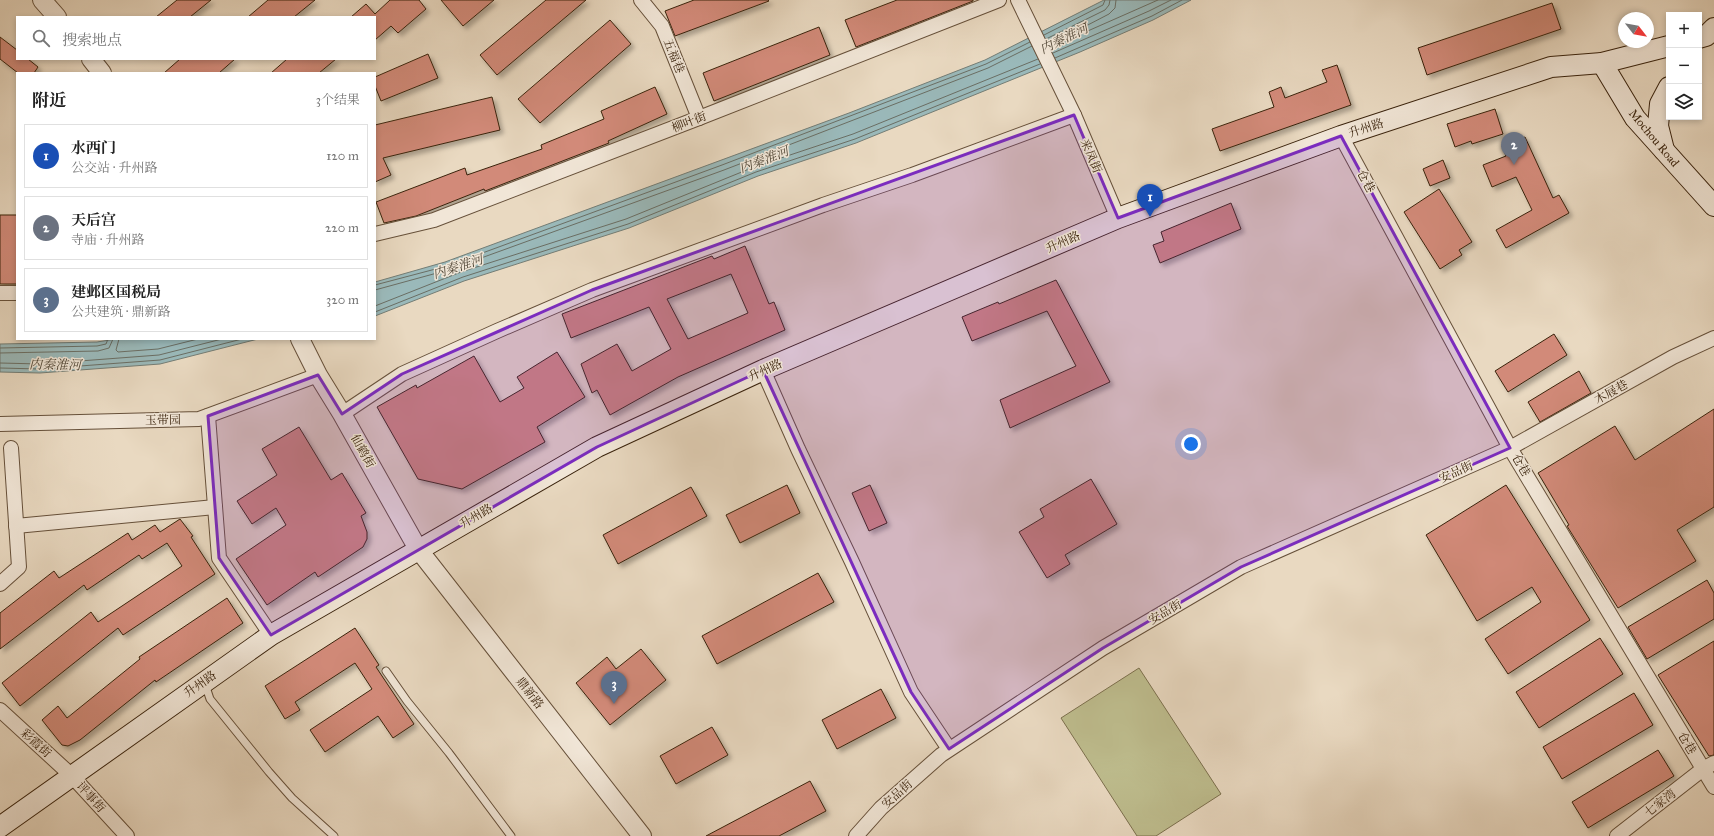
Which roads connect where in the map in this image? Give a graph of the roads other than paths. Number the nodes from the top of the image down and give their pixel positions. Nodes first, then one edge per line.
1 (42, 0) edge
2 (641, 0) edge
3 (999, 0) edge
4 (1020, 3) edge
5 (56, 16) edge
6 (1666, 47) edge
7 (92, 60) edge
8 (1602, 64) junction
9 (101, 72) edge
10 (1666, 93) edge
11 (1074, 115) junction
12 (699, 118) junction
13 (1341, 136) junction
14 (1664, 150) junction
15 (1714, 206) edge
16 (1118, 218) junction
17 (376, 234) edge
18 (0, 293) edge
19 (16, 293) edge
20 (1714, 338) edge
21 (304, 346) edge
22 (763, 370) junction
23 (318, 375) junction
24 (342, 414) junction
25 (208, 416) junction
26 (0, 424) edge
27 (11, 448) dead end
28 (1510, 448) junction
29 (215, 507) junction
30 (16, 526) junction
31 (418, 549) junction
32 (0, 584) edge
33 (271, 635) junction
34 (386, 671) dead end
35 (204, 682) junction
36 (0, 710) edge
37 (949, 749) junction
38 (1709, 766) edge
39 (71, 775) junction
40 (1714, 787) edge
41 (0, 827) edge
42 (127, 836) edge
43 (334, 836) edge
44 (511, 836) edge
45 (642, 836) edge
46 (856, 836) edge
47 (1617, 836) edge

1 - 5 street
2 - 12 street, 五福巷
3 - 12 street, 柳叶街
4 - 11 street, 来凤街
6 - 8 main road, 升州路
7 - 9 street
8 - 13 main road, 升州路
8 - 14 main road, Mochou Road
10 - 14 main road
11 - 16 street, 来凤街
11 - 24 street
12 - 17 street, 柳叶街
13 - 16 main road, 升州路
13 - 28 street, 仓巷
14 - 15 main road, Mochou Road
16 - 22 main road, 升州路
18 - 19 street
20 - 28 street, 木屐巷
21 - 23 street, 仙鹤街
22 - 31 main road, 升州路
22 - 37 street
23 - 24 street, 仙鹤街
23 - 25 street, 玉带园
24 - 31 street, 仙鹤街
25 - 26 street, 玉带园
25 - 29 street
27 - 30 street
28 - 37 street, 安品街
28 - 38 street, 仓巷
29 - 30 street
29 - 33 street
30 - 32 street
31 - 33 main road, 升州路
31 - 45 street, 鼎新路
33 - 35 main road, 升州路
34 - 44 lane
35 - 39 main road, 升州路
35 - 43 lane
36 - 39 street, 彩霞街
37 - 46 street, 安品街
38 - 40 street, 仓巷
38 - 47 street, 七家湾
39 - 41 main road, 升州路
39 - 42 street, 评事街

